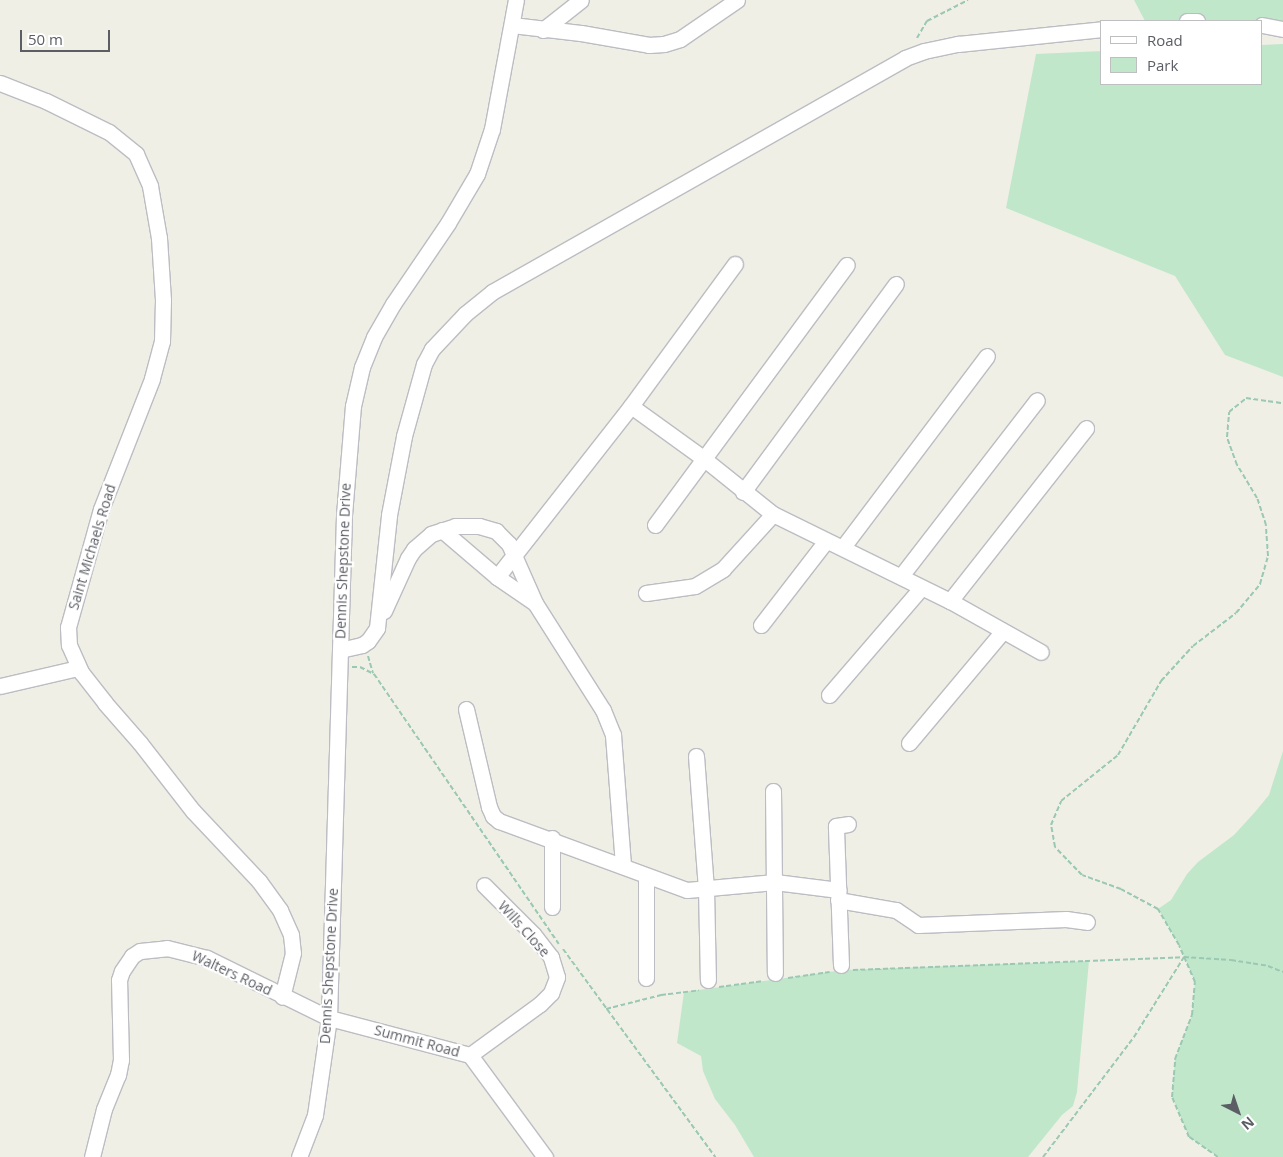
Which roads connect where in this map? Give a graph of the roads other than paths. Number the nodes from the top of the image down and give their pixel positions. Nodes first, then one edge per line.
1 (516, 0) edge
2 (581, 0) edge
3 (737, 0) edge
4 (512, 25) junction
5 (1263, 25) edge
6 (1100, 29) edge
7 (1283, 29) edge
8 (543, 30) junction
9 (0, 83) edge
10 (735, 264) dead end
11 (847, 265) dead end
12 (896, 284) dead end
13 (987, 356) dead end
14 (1037, 400) dead end
15 (632, 406) junction
16 (1086, 428) dead end
17 (703, 458) junction
18 (744, 492) junction
19 (773, 514) junction
20 (655, 525) dead end
21 (442, 530) junction
22 (826, 541) junction
23 (843, 547) junction
24 (516, 555) junction
25 (901, 576) junction
26 (498, 577) junction
27 (921, 588) junction
28 (646, 593) dead end
29 (950, 601) junction
30 (535, 603) junction
31 (761, 625) dead end
32 (377, 628) junction
33 (1003, 631) junction
34 (340, 650) junction
35 (1041, 652) dead end
36 (78, 668) junction
37 (0, 686) edge
38 (829, 695) dead end
39 (466, 709) dead end
40 (909, 743) dead end
41 (696, 756) dead end
42 (773, 791) dead end
43 (848, 824) dead end
44 (552, 838) junction
45 (623, 866) junction
46 (646, 876) junction
47 (775, 882) junction
48 (484, 886) dead end
49 (706, 888) junction
50 (838, 895) junction
51 (552, 907) dead end
52 (1087, 922) dead end
53 (843, 968) road end
54 (775, 977) road end
55 (646, 978) dead end
56 (709, 986) road end
57 (282, 997) junction
58 (329, 1018) junction
59 (470, 1055) junction
60 (92, 1157) edge
61 (299, 1157) edge
62 (545, 1157) edge

1 - 4 street, Dennis Shepstone Drive
2 - 8 street
3 - 8 street
4 - 8 street
4 - 34 street, Dennis Shepstone Drive
5 - 7 street
6 - 32 street
9 - 36 street, Saint Michaels Road
10 - 15 street
11 - 17 street
12 - 18 street
13 - 23 street
14 - 25 street
15 - 17 street
15 - 24 street
16 - 29 street
17 - 18 street
17 - 20 street
18 - 19 street
19 - 22 street
19 - 28 street
21 - 24 street
21 - 26 street
21 - 32 street
22 - 23 street
22 - 31 street
23 - 25 street
24 - 26 street
24 - 30 street
25 - 27 street
26 - 30 street
27 - 29 street
27 - 38 street
29 - 33 street
30 - 45 street
32 - 34 street
33 - 35 street
33 - 40 street
34 - 58 street, Dennis Shepstone Drive
36 - 37 street
36 - 57 street, Saint Michaels Road
39 - 44 street
41 - 49 street
42 - 47 street
43 - 50 street
44 - 45 street
44 - 51 street
45 - 46 street
46 - 49 street
46 - 55 street
47 - 49 street
47 - 50 street
47 - 54 street
48 - 59 street, Wills Close
49 - 56 street
50 - 52 street
50 - 53 street
57 - 58 street, Walters Road
57 - 60 street, Walters Road
58 - 59 street, Summit Road
58 - 61 street, Dennis Shepstone Drive
59 - 62 street, Summit Road

